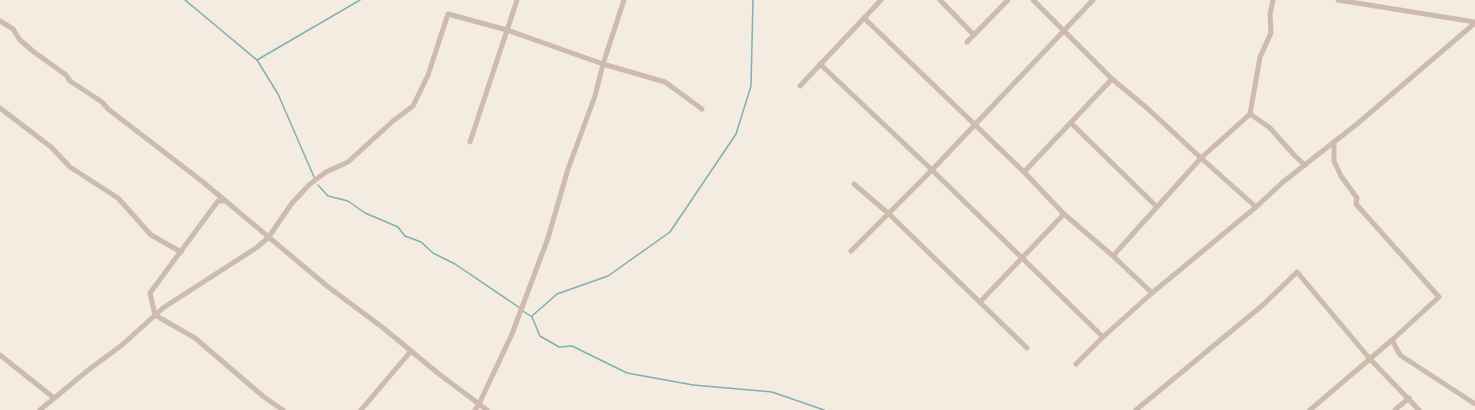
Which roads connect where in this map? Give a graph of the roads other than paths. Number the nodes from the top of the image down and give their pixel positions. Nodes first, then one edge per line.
1 (517, 0) edge
2 (624, 0) edge
3 (881, 0) edge
4 (940, 0) edge
5 (1008, 0) edge
6 (1033, 0) edge
7 (1093, 0) edge
8 (1273, 0) edge
9 (1338, 0) edge
10 (864, 18) junction
11 (0, 21) edge
12 (1475, 22) edge
13 (507, 30) junction
14 (1064, 31) junction
15 (974, 35) junction
16 (967, 42) dead end
17 (603, 64) junction
18 (820, 64) junction
19 (1112, 79) junction
20 (800, 86) dead end
21 (0, 108) edge
22 (702, 109) dead end
23 (1250, 114) junction
24 (1071, 123) junction
25 (975, 124) junction
26 (470, 142) dead end
27 (1334, 142) junction
28 (1201, 158) junction
29 (1305, 165) junction
30 (932, 170) junction
31 (1024, 172) junction
32 (854, 184) dead end
33 (225, 200) junction
34 (1256, 207) junction
35 (1157, 208) junction
36 (889, 214) junction
37 (1064, 214) junction
38 (268, 238) junction
39 (851, 251) dead end
40 (180, 252) junction
41 (1113, 256) junction
42 (1022, 258) junction
43 (1152, 293) junction
44 (980, 302) junction
45 (155, 315) junction
46 (1103, 337) junction
47 (1392, 340) junction
48 (1027, 348) dead end
49 (412, 351) junction
50 (0, 355) edge
51 (1370, 358) junction
52 (1076, 364) dead end
53 (54, 398) junction
54 (1409, 398) junction
55 (479, 404) junction
56 (1475, 404) edge
57 (40, 410) edge
58 (283, 410) edge
59 (360, 410) edge
60 (475, 410) edge
61 (487, 410) edge
62 (1136, 410) edge
63 (1310, 410) edge
64 (1395, 410) edge
65 (1419, 410) edge

1 - 13 street
2 - 17 street
3 - 10 street
4 - 15 street
5 - 15 street
6 - 14 street
7 - 14 street
8 - 23 street
9 - 12 street
10 - 18 street
10 - 25 street
11 - 33 street
12 - 27 street
13 - 17 street
13 - 26 street
13 - 38 street
14 - 19 street
14 - 25 street
15 - 16 street
17 - 22 street
17 - 55 street
18 - 20 street
18 - 30 street
19 - 24 street
19 - 28 street
21 - 40 street
23 - 28 street
23 - 29 street
24 - 31 street
24 - 35 street
25 - 30 street
25 - 31 street
27 - 29 street
27 - 47 street
28 - 34 street
28 - 35 street
29 - 34 street
30 - 36 street
30 - 42 street
31 - 37 street
32 - 36 street
33 - 38 street
33 - 40 street
34 - 43 street
35 - 41 street
36 - 39 street
36 - 44 street
37 - 41 street
37 - 42 street
38 - 45 street
38 - 49 street
40 - 45 street
41 - 43 street
42 - 44 street
42 - 46 street
43 - 46 street
44 - 48 street
45 - 53 street
45 - 58 street
46 - 52 street
47 - 51 street
47 - 56 street
49 - 55 street
49 - 59 street
50 - 53 street
51 - 54 street
51 - 62 street
51 - 63 street
53 - 57 street
54 - 64 street
54 - 65 street
55 - 60 street
55 - 61 street

